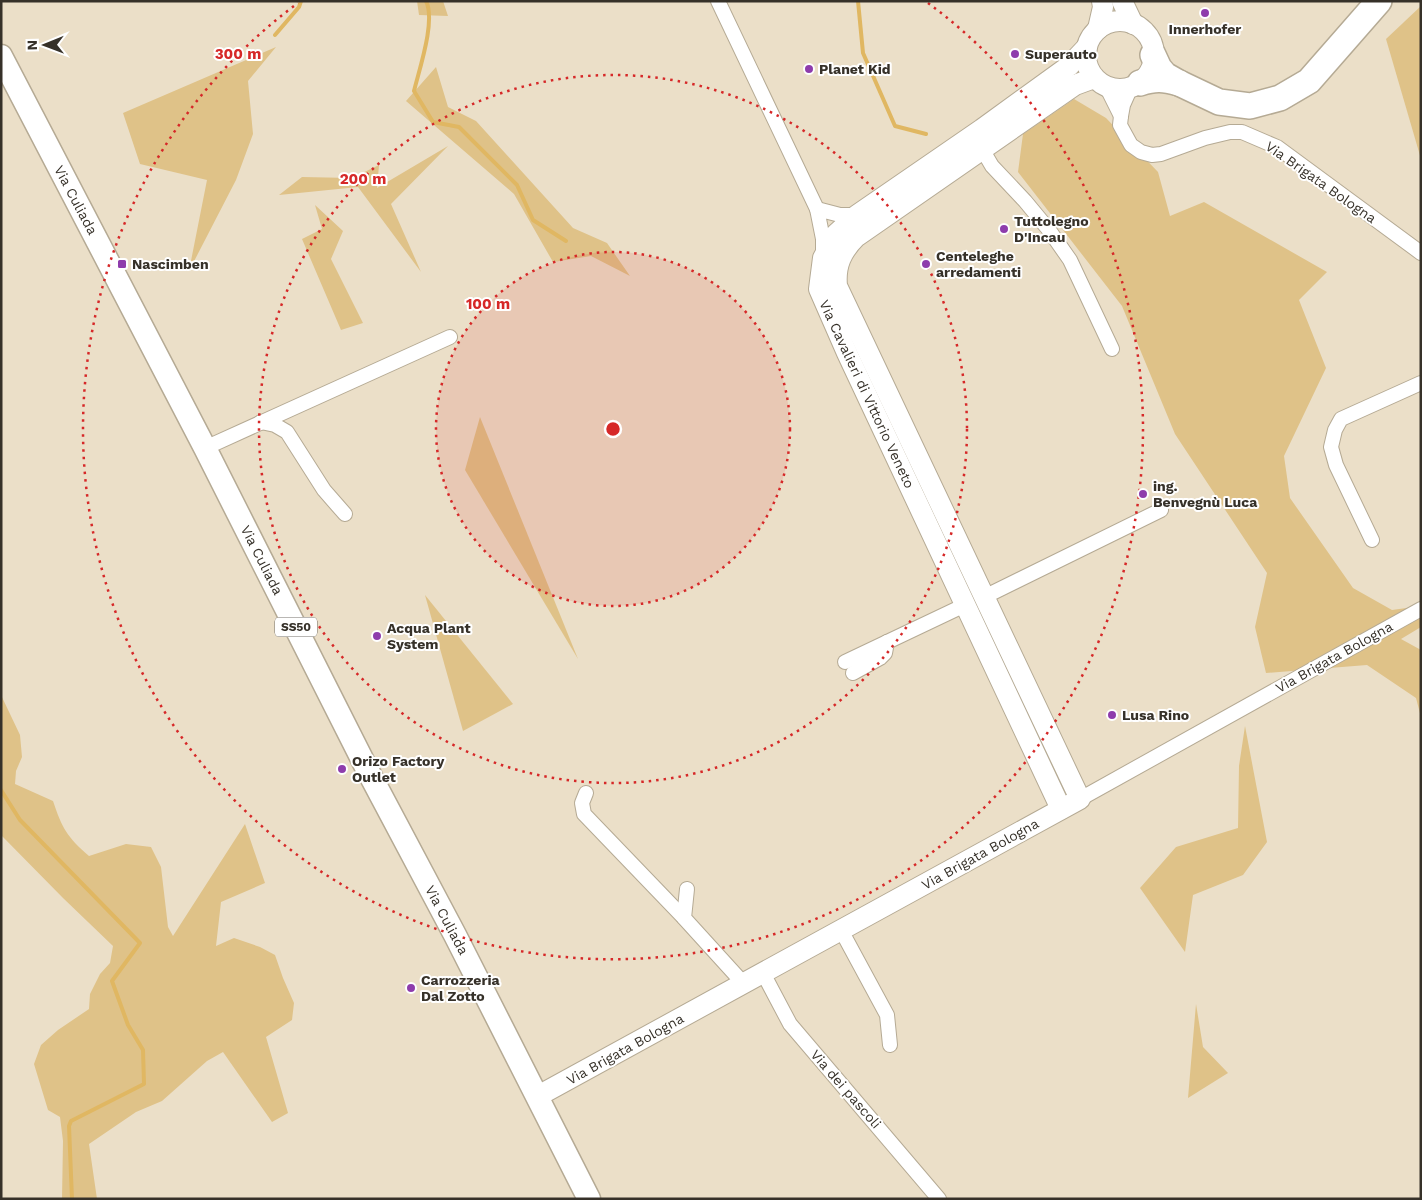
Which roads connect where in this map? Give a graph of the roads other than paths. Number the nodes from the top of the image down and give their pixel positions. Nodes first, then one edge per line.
1 (718, 1) edge
2 (1102, 1) edge
3 (1122, 1) edge
4 (1379, 1) edge
5 (1133, 24) junction
6 (1098, 29) junction
7 (1087, 47) junction
8 (1154, 55) junction
9 (1, 56) edge
10 (1100, 82) junction
11 (1179, 83) junction
12 (1135, 85) junction
13 (1120, 116) junction
14 (982, 149) junction
15 (817, 209) junction
16 (857, 215) junction
17 (1421, 252) edge
18 (823, 258) junction
19 (450, 337) dead end
20 (1112, 349) dead end
21 (1421, 383) edge
22 (261, 422) junction
23 (205, 448) junction
24 (1161, 510) dead end
25 (345, 514) dead end
26 (1372, 540) dead end
27 (984, 597) junction
28 (965, 605) junction
29 (1421, 609) edge
30 (887, 642) junction
31 (845, 662) dead end
32 (854, 673) dead end
33 (586, 793) dead end
34 (1080, 799) junction
35 (1061, 809) junction
36 (687, 889) dead end
37 (684, 918) junction
38 (841, 930) junction
39 (763, 973) junction
40 (744, 984) junction
41 (890, 1046) dead end
42 (538, 1096) junction
43 (590, 1199) edge
44 (939, 1199) edge

1 - 15 street
2 - 6 street
3 - 5 street
4 - 11 highway
5 - 6 street
5 - 8 street
6 - 7 street
7 - 10 street
7 - 16 street, Via Cavalieri di Vittorio Veneto
8 - 11 highway
8 - 12 street
9 - 23 main road, Via Culiada / SS50
10 - 12 street
10 - 13 street, Via Brigata Bologna
10 - 14 street, Via Cavalieri di Vittorio Veneto
11 - 12 highway
12 - 13 street
13 - 17 street, Via Brigata Bologna
14 - 20 street
14 - 27 street, Via Cavalieri di Vittorio Veneto
15 - 16 street
15 - 18 street
16 - 18 street, Via Cavalieri di Vittorio Veneto
18 - 28 street, Via Cavalieri di Vittorio Veneto
19 - 22 street
21 - 26 street
22 - 23 street
22 - 25 street
23 - 42 main road, Via Culiada / SS50
24 - 27 street
27 - 34 street, Via Cavalieri di Vittorio Veneto
28 - 30 street
28 - 35 street, Via Cavalieri di Vittorio Veneto
29 - 34 street, Via Brigata Bologna
30 - 31 street
30 - 32 street
33 - 37 street
34 - 35 street, Via Brigata Bologna
35 - 38 street, Via Brigata Bologna
36 - 37 street
37 - 40 street
38 - 39 street, Via Brigata Bologna
38 - 41 street
39 - 40 street, Via Brigata Bologna
39 - 44 street, Via dei pascoli
40 - 42 street, Via Brigata Bologna
42 - 43 main road, Via Culiada / SS50

